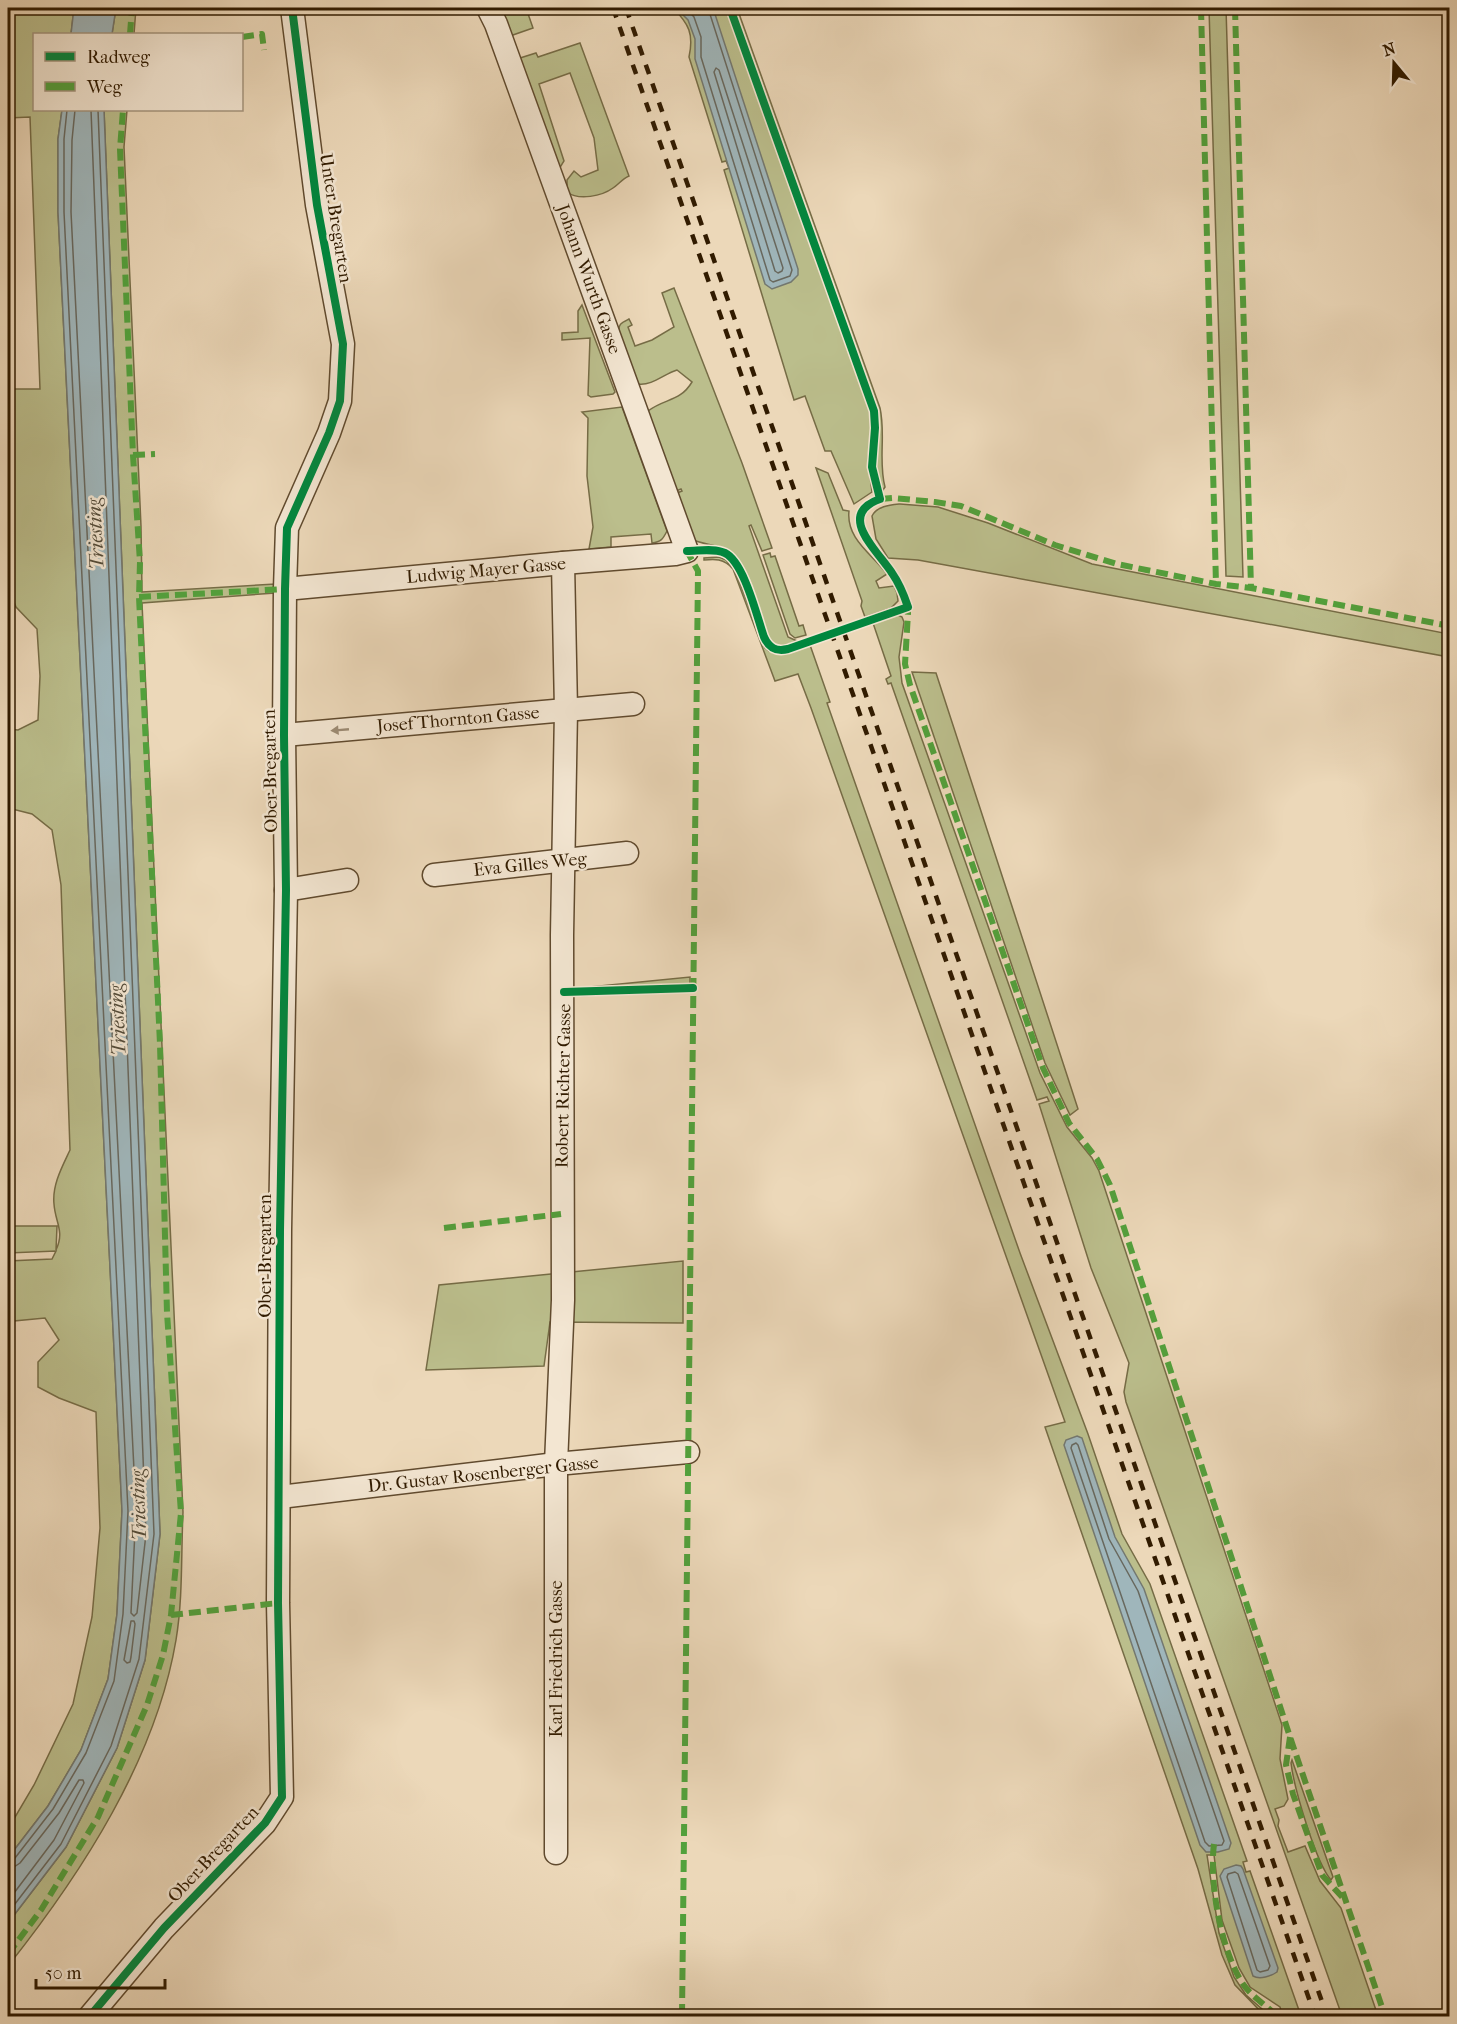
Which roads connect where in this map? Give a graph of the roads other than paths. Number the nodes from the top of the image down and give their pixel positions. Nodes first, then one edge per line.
1 (292, 8) edge
2 (488, 8) edge
3 (329, 433) joint
4 (687, 551) joint
5 (563, 563) junction
6 (285, 589) junction
7 (633, 704) dead end
8 (566, 710) junction
9 (284, 735) junction
10 (627, 853) dead end
11 (563, 860) junction
12 (434, 875) dead end
13 (347, 879) dead end
14 (286, 890) junction
15 (687, 1452) dead end
16 (556, 1464) junction
17 (280, 1497) junction
18 (556, 1853) dead end
19 (90, 2016) edge

1 - 3 street, Unter Bregarten
2 - 4 street, Johann Wurth Gasse
3 - 6 street, Ober Bregarten
4 - 5 street, Ludwig Mayer Gasse
5 - 6 street, Ludwig Mayer Gasse
5 - 8 street, Robert Richter Gasse
6 - 9 street, Ober Bregarten
7 - 8 street, Josef Thornton Gasse
8 -> 9 street, Josef Thornton Gasse
8 - 11 street, Robert Richter Gasse
9 - 14 street, Ober Bregarten
10 - 11 street, Eva Gilles Weg
11 - 12 street, Eva Gilles Weg
11 - 16 street, Robert Richter Gasse
13 - 14 street
14 - 17 street, Ober Bregarten
15 - 16 street, Dr. Gustav Rosenberger Gasse
16 - 17 street, Dr. Gustav Rosenberger Gasse
16 - 18 street, Karl Friedrich Gasse
17 - 19 street, Ober Bregarten

